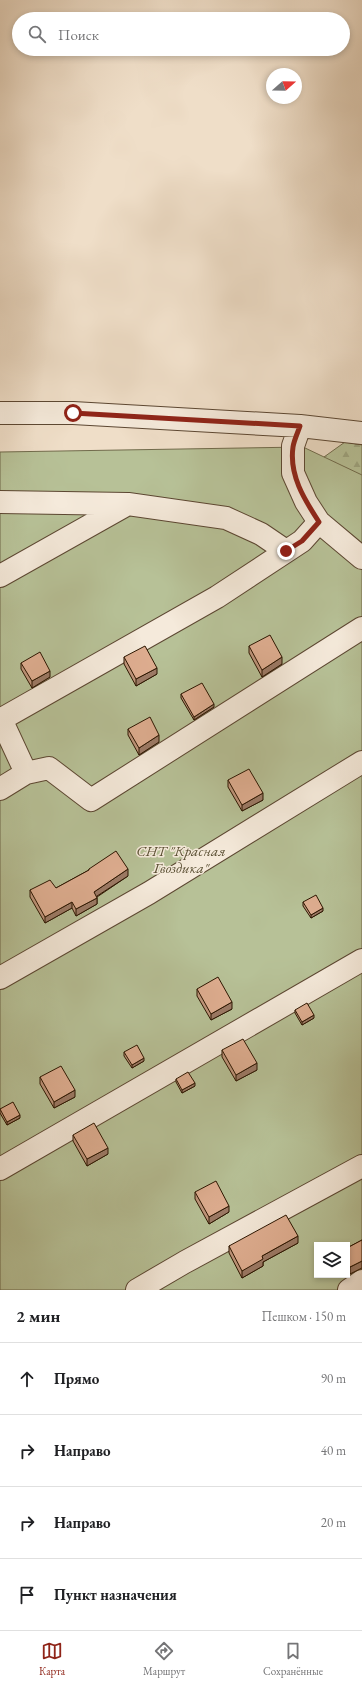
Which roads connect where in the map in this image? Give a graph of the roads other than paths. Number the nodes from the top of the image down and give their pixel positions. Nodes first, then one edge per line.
1 (0, 413) edge
2 (300, 426) junction
3 (362, 433) edge
4 (0, 502) edge
5 (128, 504) junction
6 (319, 522) junction
7 (286, 551) junction
8 (362, 558) edge
9 (0, 576) edge
10 (362, 628) edge
11 (0, 719) edge
12 (362, 762) edge
13 (26, 773) junction
14 (0, 789) edge
15 (362, 960) edge
16 (0, 978) edge
17 (362, 1166) edge
18 (0, 1169) edge
19 (362, 1282) edge
20 (137, 1290) edge
21 (349, 1290) edge

1 - 2 street
2 - 3 street
2 - 6 street
4 - 5 street
5 - 7 street
5 - 9 street
6 - 7 street
6 - 8 street
7 - 11 street
10 - 13 street
11 - 13 street
12 - 16 street
13 - 14 street
15 - 18 street
17 - 20 street
19 - 21 street

